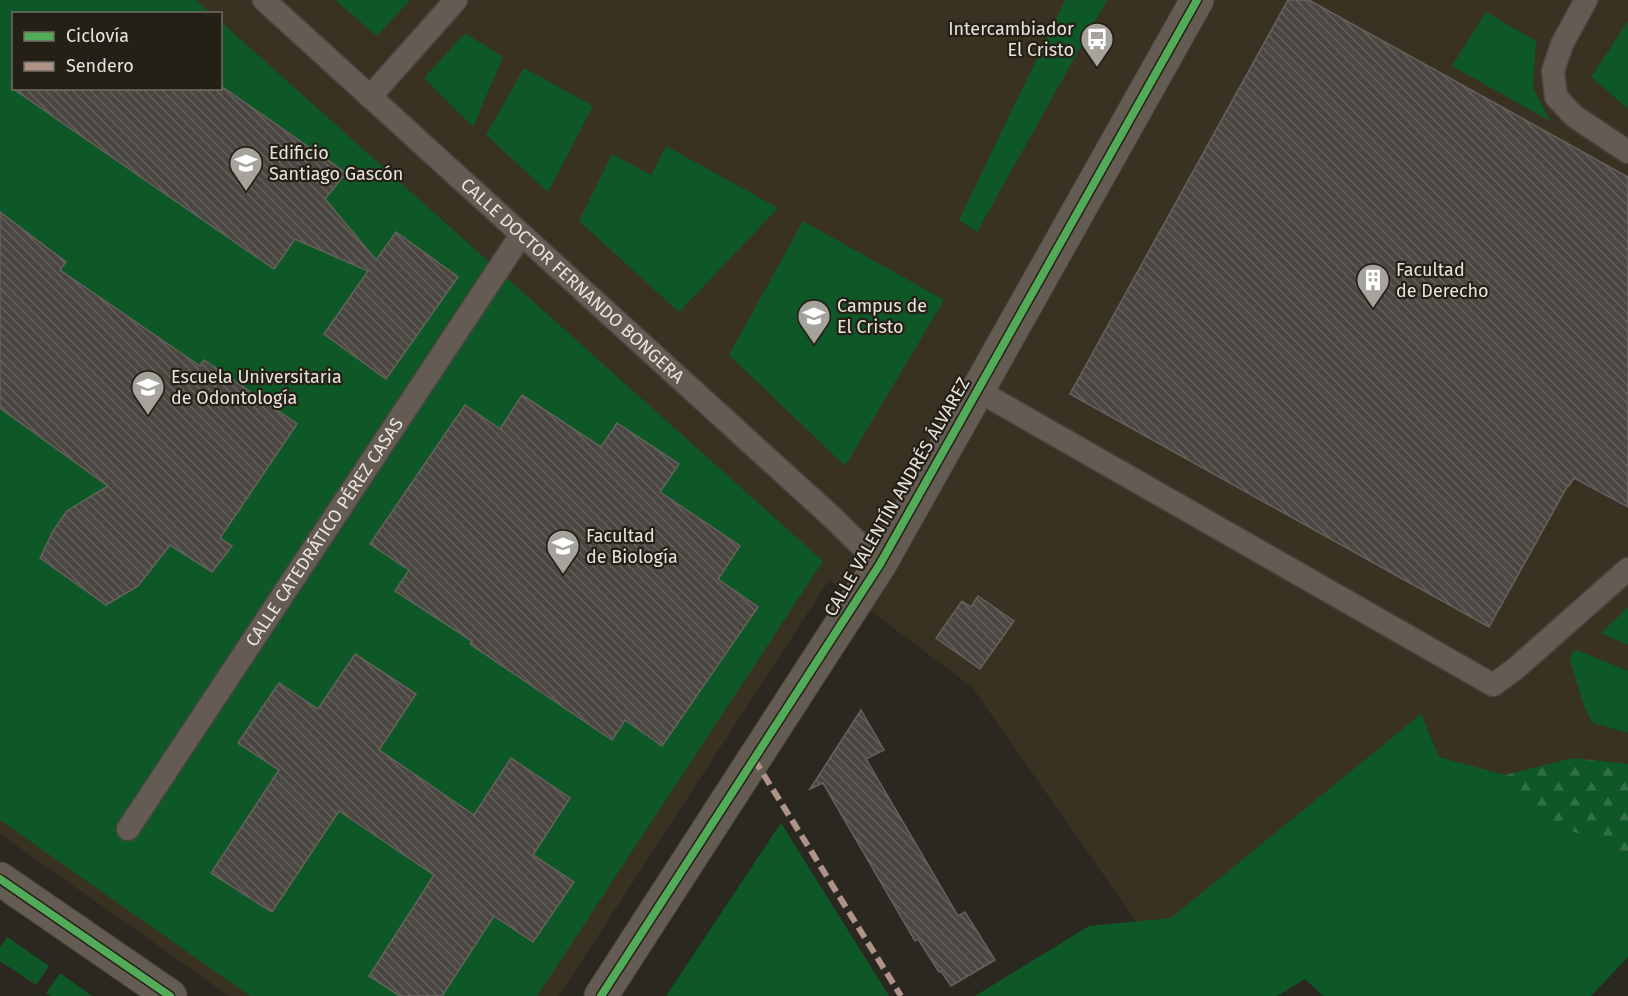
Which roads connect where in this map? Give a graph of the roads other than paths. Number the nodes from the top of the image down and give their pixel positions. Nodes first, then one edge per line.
1 (264, 0) edge
2 (456, 0) edge
3 (1197, 0) edge
4 (1586, 0) edge
5 (370, 97) junction
6 (1628, 152) edge
7 (521, 235) junction
8 (977, 390) junction
9 (880, 564) junction
10 (1628, 568) edge
11 (128, 829) dead end
12 (0, 879) edge
13 (170, 996) edge
14 (602, 996) edge

1 - 5 lane, CALLE DOCTOR FERNANDO BONGERA
2 - 5 lane
3 - 8 street, CALLE VALENTÍN ANDRÉS ÁLVAREZ
4 - 6 lane
5 - 7 lane, CALLE DOCTOR FERNANDO BONGERA
7 - 9 lane, CALLE DOCTOR FERNANDO BONGERA
7 - 11 lane, CALLE CATEDRÁTICO PÉREZ CASAS
8 - 9 street, CALLE VALENTÍN ANDRÉS ÁLVAREZ
8 - 10 lane
9 - 14 street, CALLE VALENTÍN ANDRÉS ÁLVAREZ
12 - 13 street

